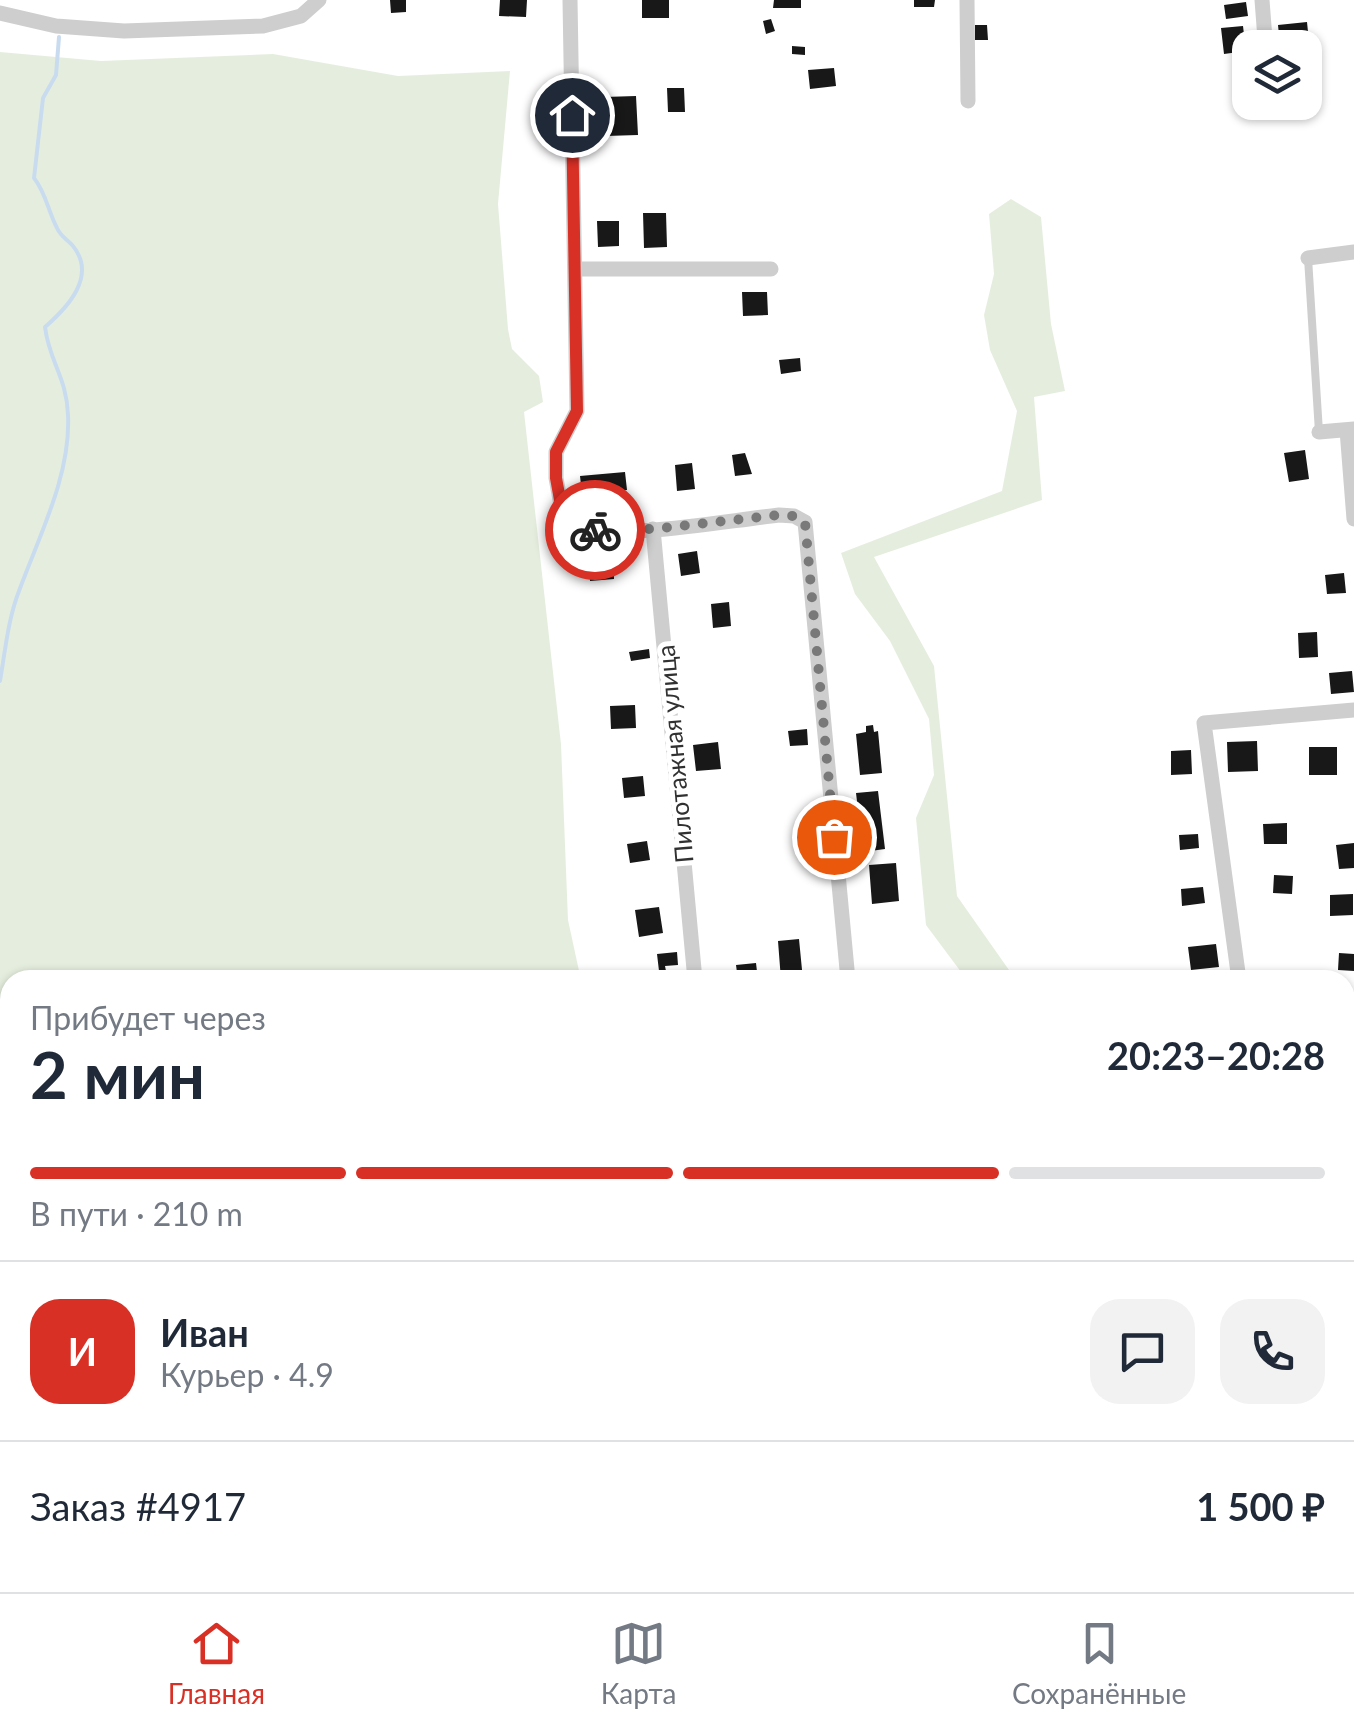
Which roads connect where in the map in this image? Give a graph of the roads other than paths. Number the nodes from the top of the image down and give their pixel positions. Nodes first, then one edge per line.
1 (319, 0) edge
2 (570, 0) edge
3 (967, 0) edge
4 (1262, 0) edge
5 (0, 14) edge
6 (1264, 30) edge
7 (968, 100) dead end
8 (1354, 252) edge
9 (1308, 258) joint
10 (575, 269) junction
11 (771, 269) dead end
12 (1350, 430) edge
13 (1320, 432) joint
14 (1354, 519) edge
15 (653, 529) junction
16 (1354, 710) edge
17 (693, 970) edge
18 (847, 970) edge
19 (1238, 970) edge

1 - 5 street
2 - 10 street
3 - 7 street
4 - 6 street
8 - 9 street
9 - 13 lane
10 - 11 street
10 - 15 street
12 - 13 street
12 - 14 street
15 - 17 street, Пилотажная улица
15 - 18 street
16 - 19 street

